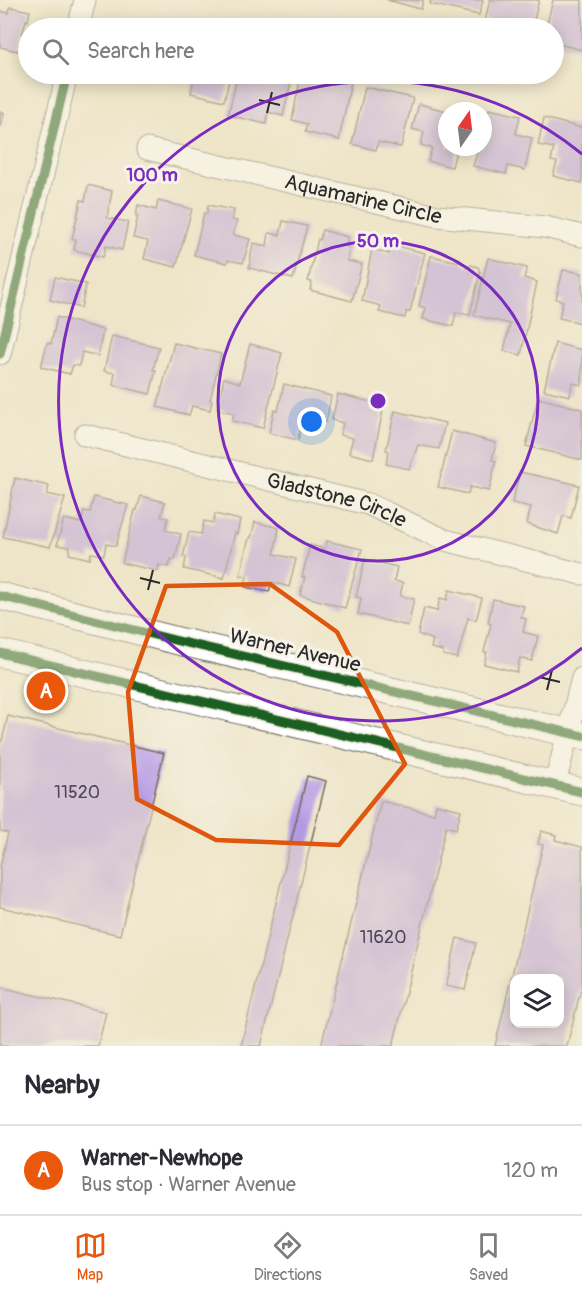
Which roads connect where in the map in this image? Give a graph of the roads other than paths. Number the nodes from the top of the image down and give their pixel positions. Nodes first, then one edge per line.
1 (85, 0) edge
2 (80, 18) edge
3 (65, 84) edge
4 (147, 149) dead end
5 (582, 236) edge
6 (0, 354) edge
7 (85, 435) dead end
8 (582, 574) edge
9 (0, 596) edge
10 (0, 653) edge
11 (582, 678) edge
12 (575, 734) edge
13 (555, 784) junction
14 (582, 792) edge

1 - 2 street
3 - 6 street
4 - 5 street, Aquamarine Circle
7 - 8 street, Gladstone Circle
9 - 12 main road, Warner Avenue
10 - 13 main road
11 - 12 street
12 - 13 street
13 - 14 main road

